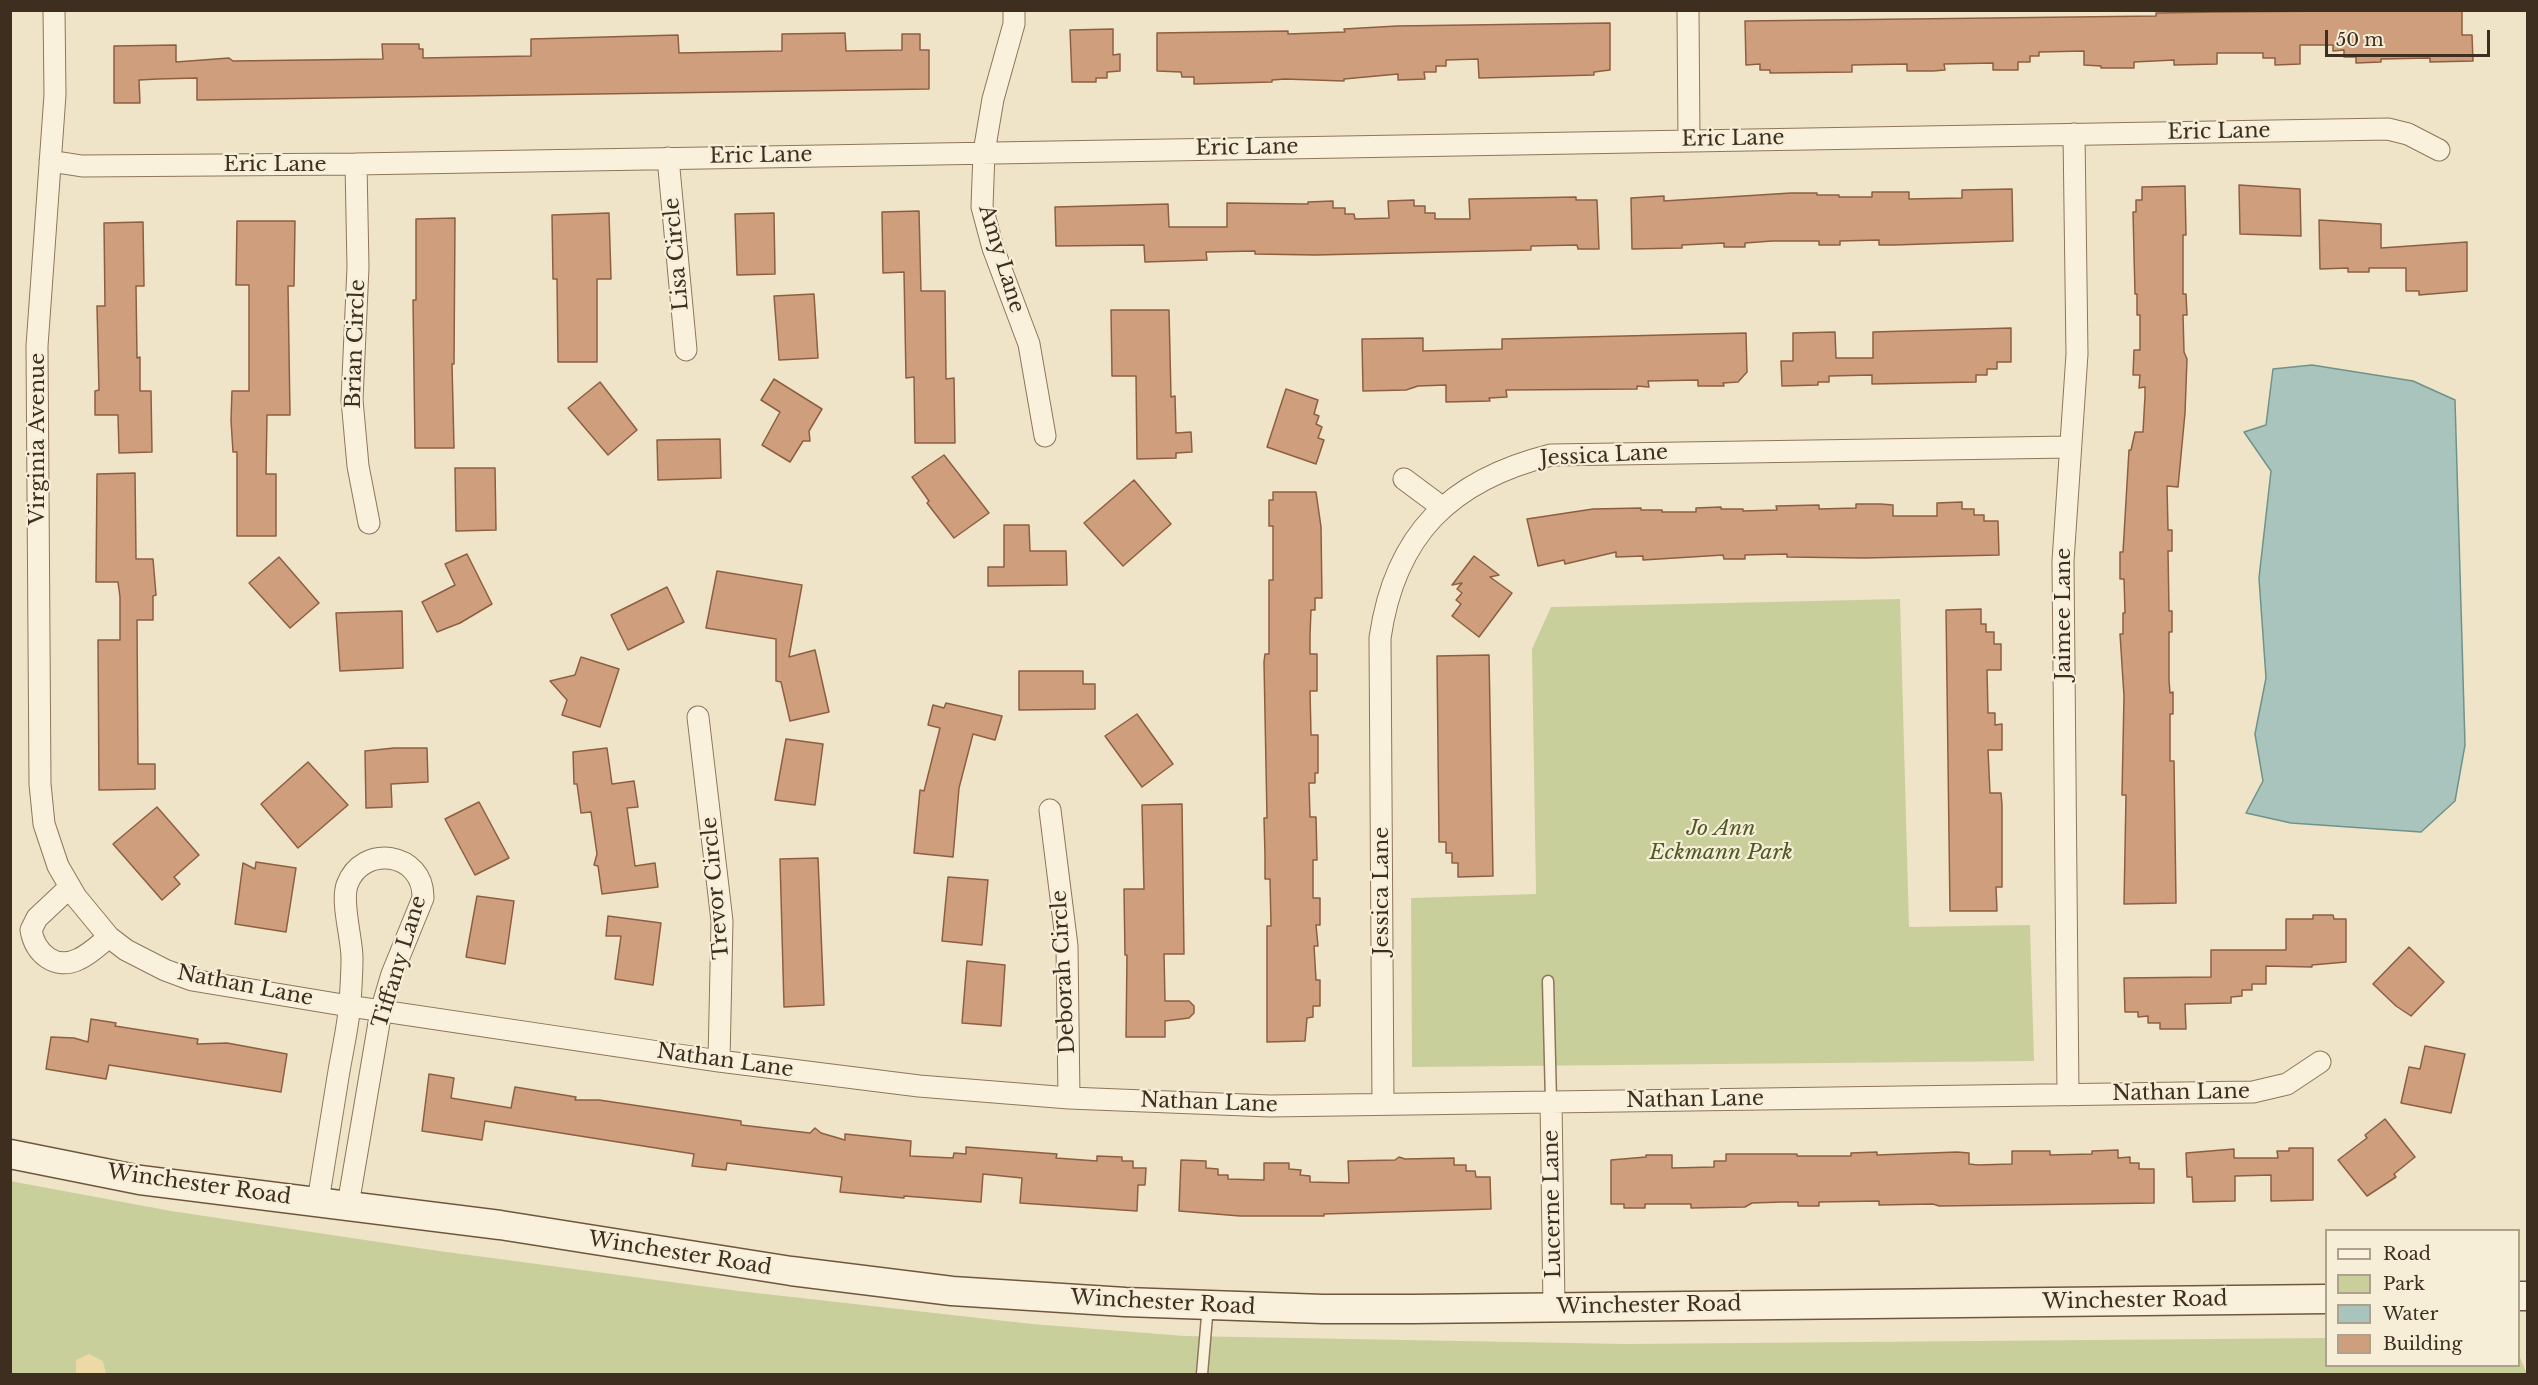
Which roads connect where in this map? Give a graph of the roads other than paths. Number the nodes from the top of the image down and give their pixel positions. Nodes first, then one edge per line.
1 (54, 10) edge
2 (1014, 10) edge
3 (1688, 10) edge
4 (2074, 134) junction
5 (1689, 140) junction
6 (2439, 150) dead end
7 (984, 152) junction
8 (668, 158) junction
9 (50, 161) junction
10 (356, 164) junction
11 (686, 350) dead end
12 (1045, 436) dead end
13 (2070, 447) junction
14 (1404, 479) dead end
15 (1443, 508) junction
16 (369, 523) dead end
17 (698, 717) dead end
18 (1050, 810) dead end
19 (70, 887) junction
20 (109, 936) junction
21 (1548, 981) dead end
22 (350, 1006) junction
23 (381, 1011) junction
24 (719, 1061) junction
25 (2320, 1062) dead end
26 (2068, 1095) junction
27 (1070, 1098) junction
28 (1551, 1101) junction
29 (1383, 1104) junction
30 (10, 1154) edge
31 (318, 1201) junction
32 (348, 1205) junction
33 (2325, 1299) edge
34 (1208, 1305) junction
35 (1554, 1307) junction
36 (1202, 1374) edge

1 - 9 street, Virginia Avenue
2 - 7 street, Amy Lane
3 - 5 street
4 - 5 street, Eric Lane
4 - 6 street, Eric Lane
4 - 13 street, Jaimee Lane
5 - 7 street, Eric Lane
7 - 8 street, Eric Lane
7 - 12 street, Amy Lane
8 - 10 street, Eric Lane
8 - 11 street, Lisa Circle
9 - 10 street, Eric Lane
9 - 19 street, Virginia Avenue
10 - 16 street, Brian Circle
13 - 15 street, Jessica Lane
13 - 26 street, Jaimee Lane
14 - 15 street
15 - 29 street, Jessica Lane
17 - 24 street, Trevor Circle
18 - 27 street, Deborah Circle
19 - 20 street, Nathan Lane
19 - 20 street
20 - 22 street, Nathan Lane
21 - 28 lane
22 - 23 street, Nathan Lane
22 - 23 street, Tiffany Lane
22 - 31 street, Tiffany Lane
23 - 24 street, Nathan Lane
23 - 32 street, Tiffany Lane
24 - 27 street, Nathan Lane
25 - 26 street, Nathan Lane
26 - 28 street, Nathan Lane
27 - 29 street, Nathan Lane
28 - 29 street, Nathan Lane
28 - 35 street, Lucerne Lane
30 - 31 main road, Winchester Road
31 - 32 main road, Winchester Road
32 - 34 main road, Winchester Road
33 - 35 main road, Winchester Road
34 - 35 main road, Winchester Road
34 - 36 lane

